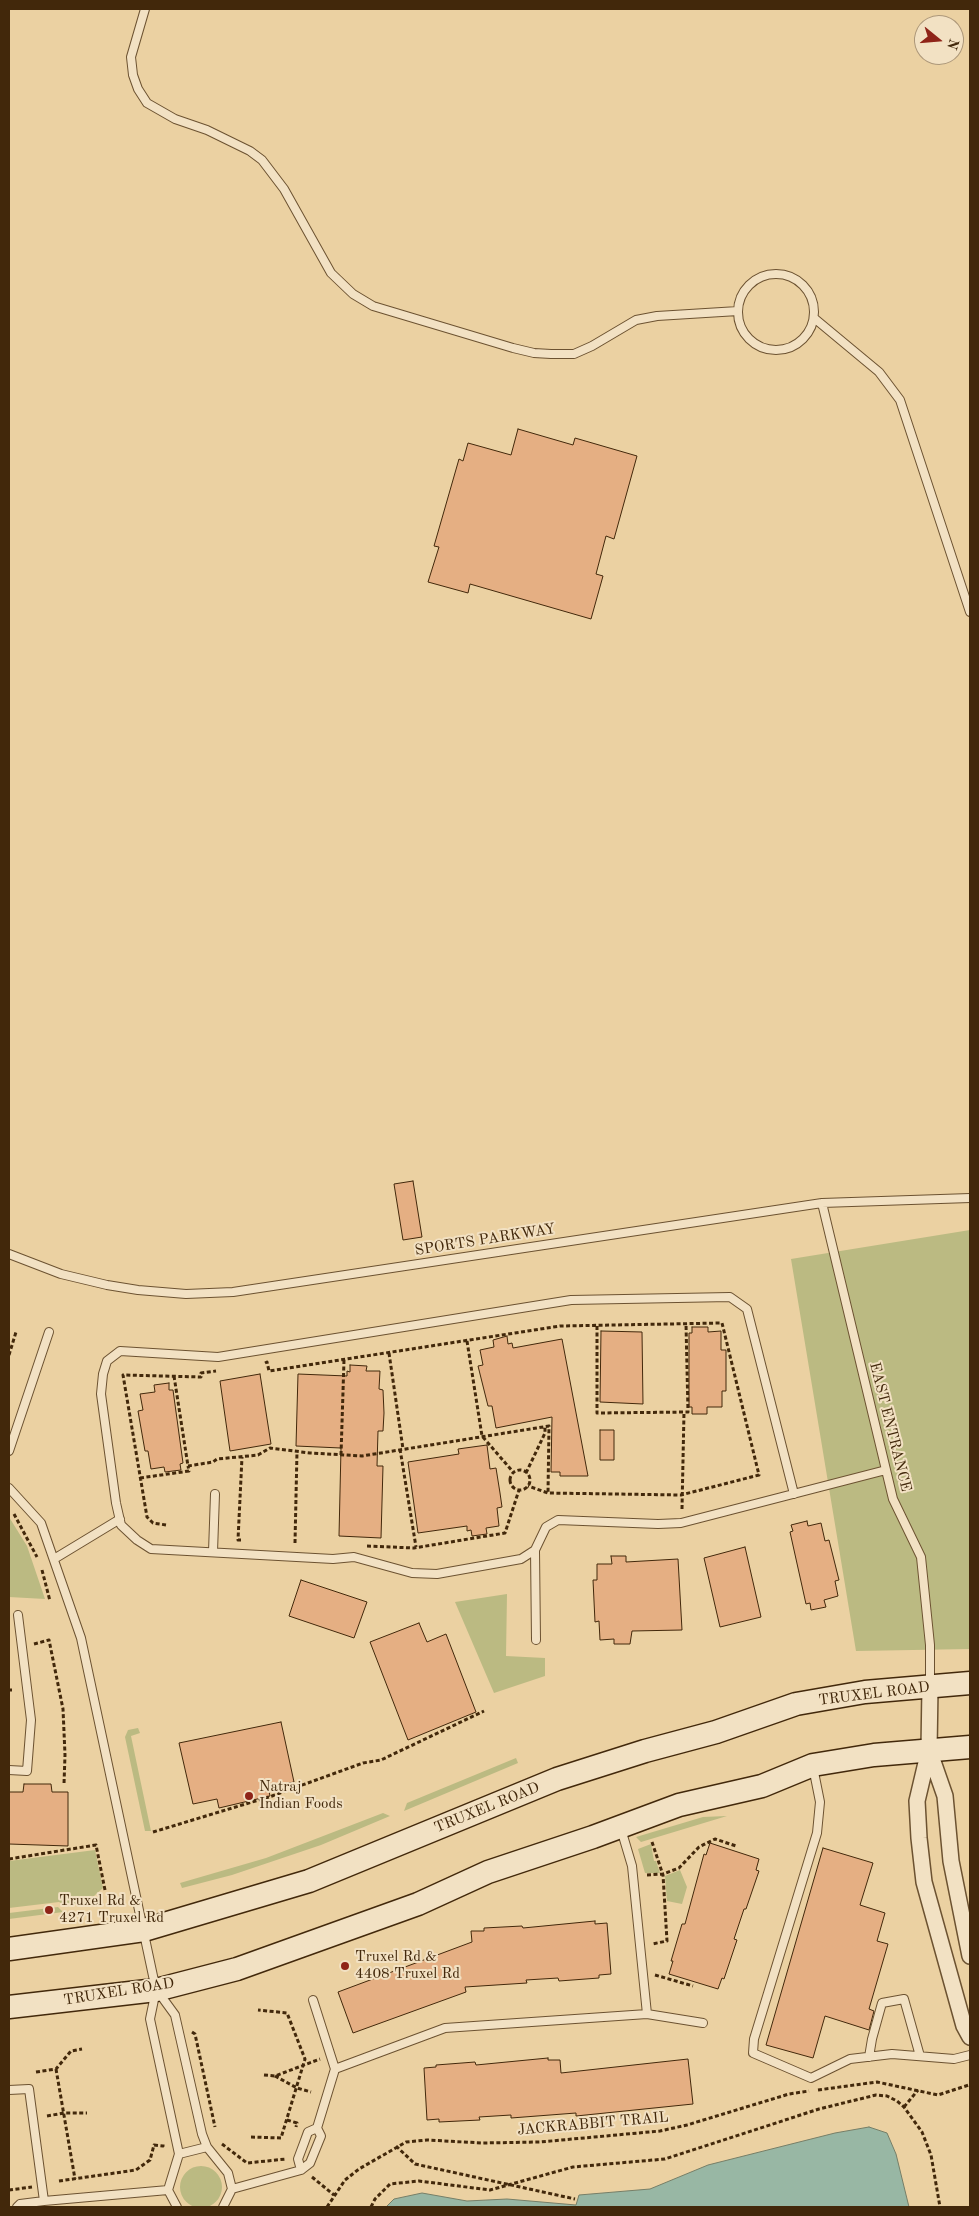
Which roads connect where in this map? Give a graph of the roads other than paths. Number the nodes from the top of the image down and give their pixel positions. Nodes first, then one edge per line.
1 (145, 9) edge
2 (738, 311) junction
3 (814, 318) junction
4 (970, 612) edge
5 (970, 1198) edge
6 (822, 1203) junction
7 (9, 1254) edge
8 (49, 1332) dead end
9 (9, 1451) edge
10 (886, 1470) junction
11 (9, 1488) edge
12 (215, 1494) dead end
13 (794, 1494) junction
14 (120, 1519) junction
15 (534, 1550) junction
16 (213, 1552) junction
17 (54, 1559) junction
18 (18, 1614) dead end
19 (536, 1640) dead end
20 (970, 1684) edge
21 (930, 1687) junction
22 (970, 1747) edge
23 (929, 1750) junction
24 (813, 1765) junction
25 (9, 1770) edge
26 (620, 1827) junction
27 (144, 1930) junction
28 (9, 1950) edge
29 (970, 1956) edge
30 (156, 1990) junction
31 (313, 2000) dead end
32 (9, 2007) edge
33 (647, 2014) junction
34 (703, 2023) dead end
35 (970, 2037) edge
36 (970, 2055) edge
37 (920, 2056) junction
38 (869, 2057) junction
39 (334, 2069) junction
40 (9, 2090) edge
41 (317, 2128) junction
42 (207, 2147) junction
43 (179, 2154) junction
44 (301, 2170) junction
45 (232, 2189) junction
46 (168, 2190) junction
47 (44, 2200) junction
48 (17, 2207) edge
49 (177, 2207) edge
50 (223, 2207) edge

1 - 2 lane
2 - 3 lane
2 - 3 lane
3 - 4 lane
5 - 6 lane, SPORTS PARKWAY
6 - 7 lane, SPORTS PARKWAY
6 - 10 lane, EAST ENTRANCE
8 - 9 lane
10 - 13 lane
10 - 21 lane, EAST ENTRANCE
11 - 17 lane
12 - 16 lane
13 - 14 lane
13 - 15 lane
14 - 16 lane
14 - 17 lane
15 - 16 lane
15 - 19 lane
17 - 27 lane
18 - 25 lane
20 - 21 main road, TRUXEL ROAD
21 - 23 street
21 - 27 main road, TRUXEL ROAD
22 - 23 main road, TRUXEL ROAD
23 - 24 main road, TRUXEL ROAD
23 - 29 street
23 - 35 street
24 - 26 main road, TRUXEL ROAD
24 - 38 lane
26 - 30 main road, TRUXEL ROAD
26 - 33 lane
27 - 28 main road, TRUXEL ROAD
27 - 30 lane
30 - 32 main road, TRUXEL ROAD
30 - 42 lane
30 - 43 lane
31 - 39 lane
33 - 34 lane
33 - 39 lane
36 - 37 lane
37 - 38 lane
37 - 38 lane
39 - 41 lane
40 - 47 lane
41 - 44 lane
41 - 44 lane
42 - 43 lane
42 - 45 lane
43 - 46 lane
44 - 45 lane
45 - 50 lane
46 - 47 lane
46 - 49 lane
47 - 48 lane

